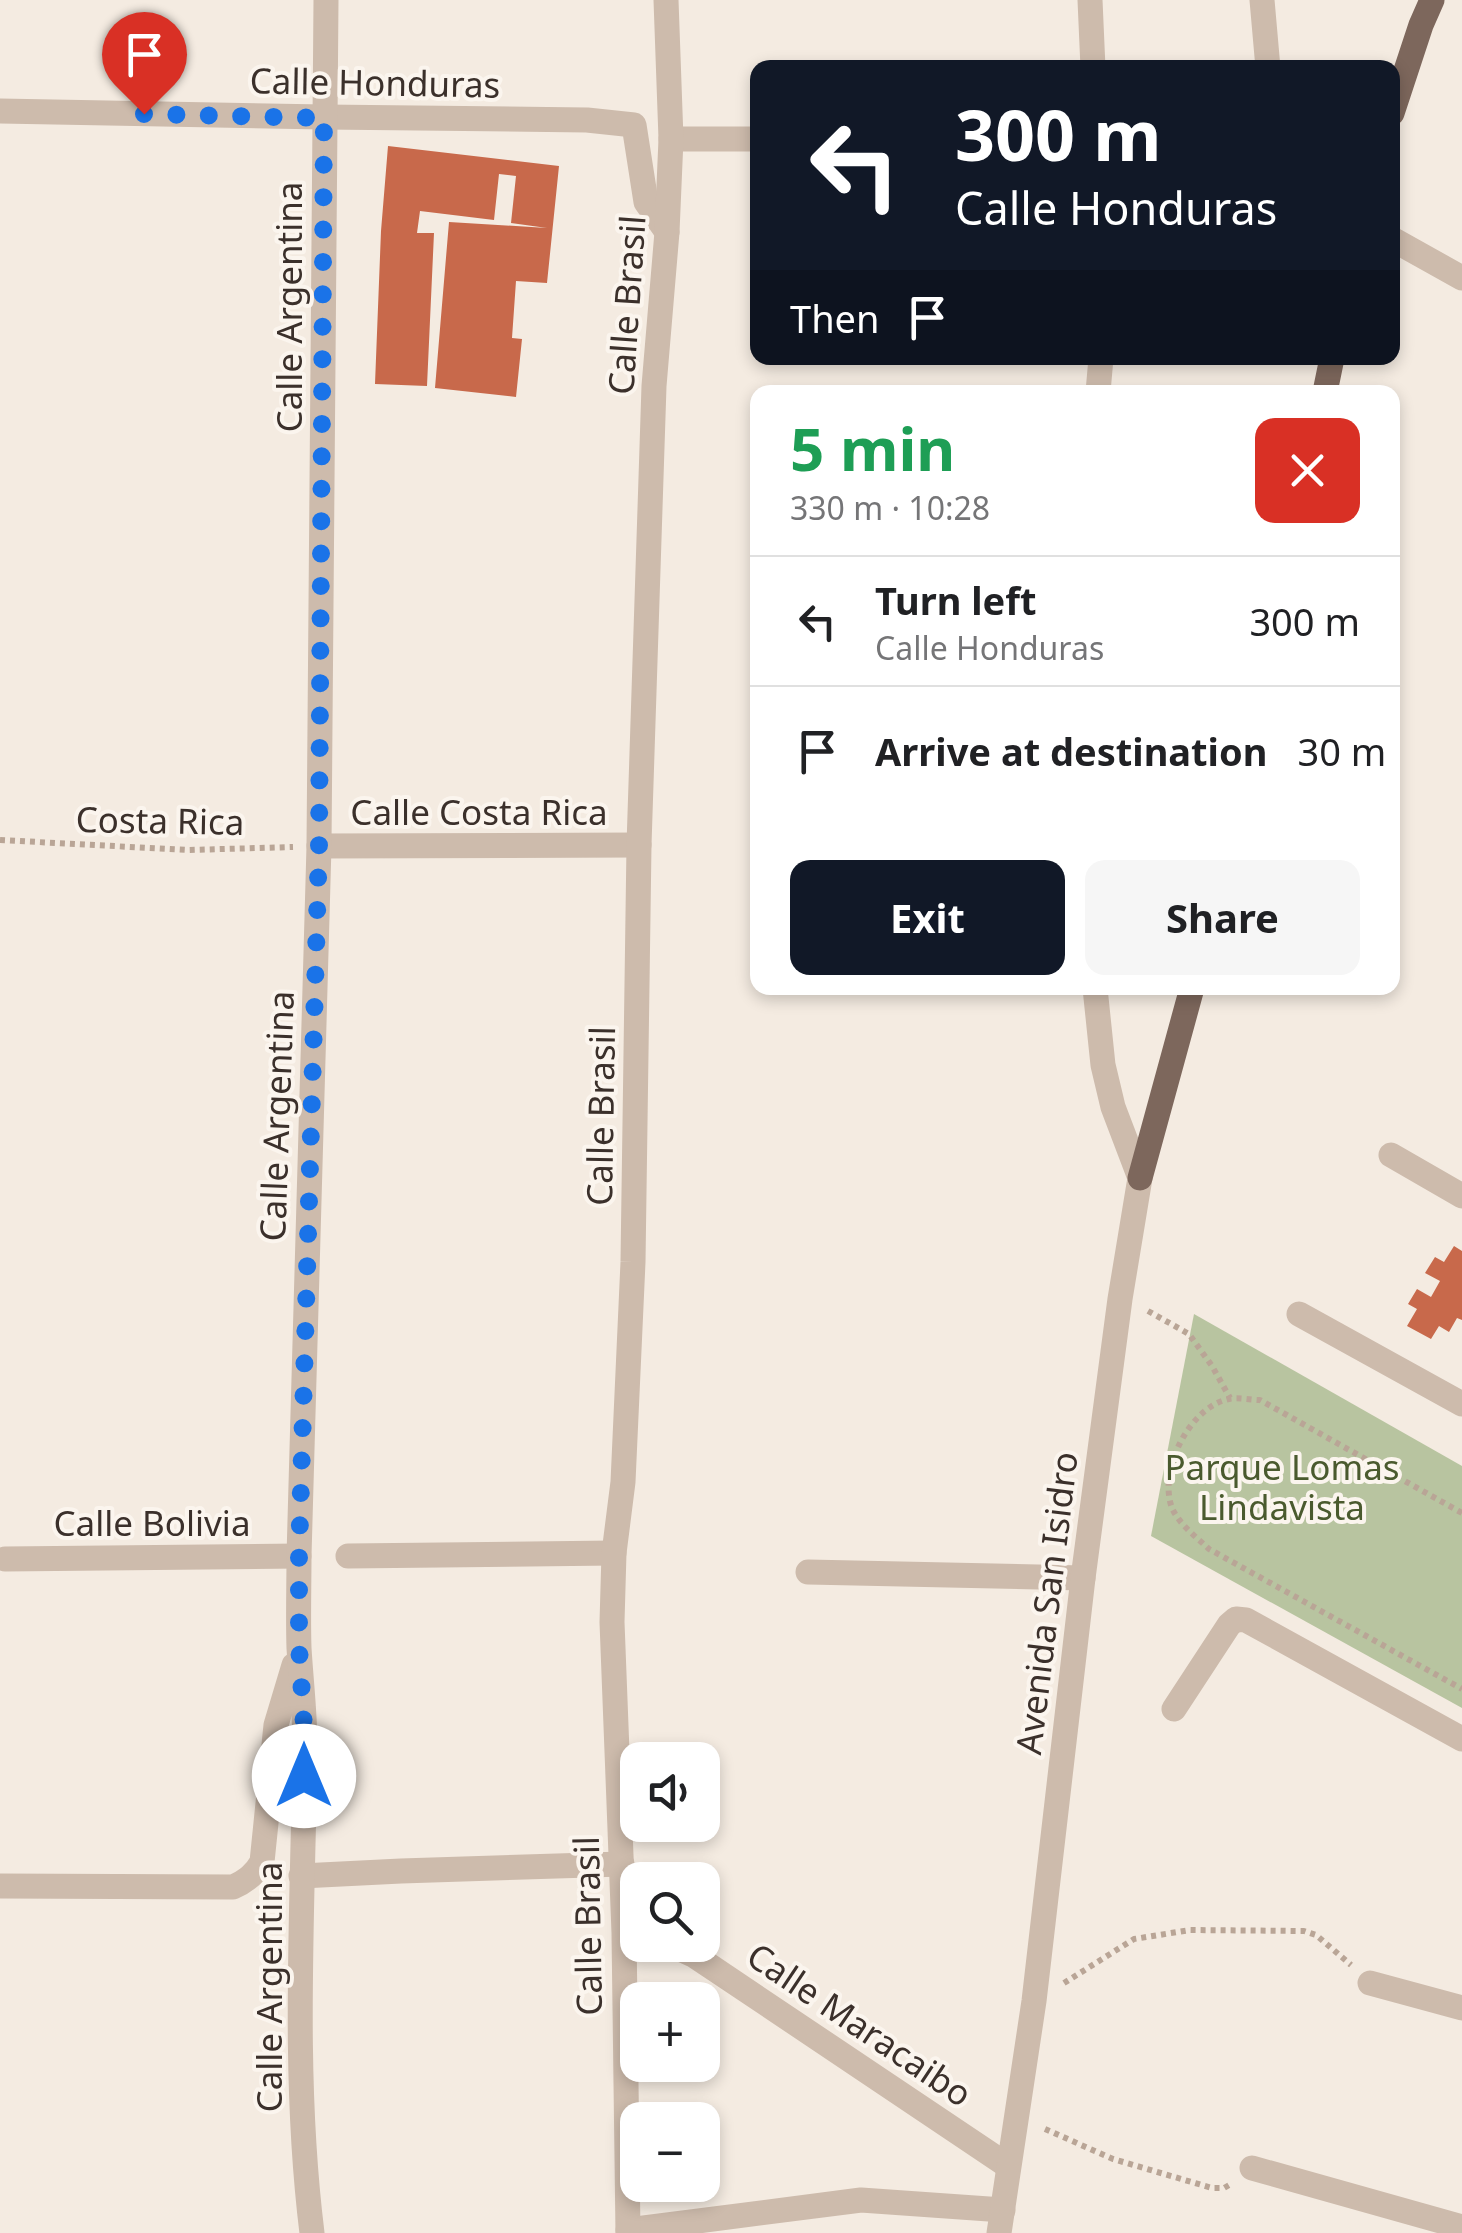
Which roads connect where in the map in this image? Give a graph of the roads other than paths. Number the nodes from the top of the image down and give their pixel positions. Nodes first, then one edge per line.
1 (326, 0) edge
2 (666, 0) edge
3 (1090, 0) edge
4 (1262, 0) edge
5 (1432, 0) edge
6 (1093, 60) edge
7 (1267, 60) edge
8 (1400, 90) edge
9 (0, 111) edge
10 (324, 118) junction
11 (671, 139) junction
12 (750, 139) edge
13 (667, 232) junction
14 (1400, 244) edge
15 (1462, 278) edge
16 (639, 845) junction
17 (319, 846) junction
18 (1096, 995) edge
19 (1190, 995) edge
20 (1390, 1154) dead end
21 (1140, 1178) junction
22 (1462, 1196) edge
23 (1298, 1314) dead end
24 (1462, 1404) edge
25 (614, 1553) junction
26 (299, 1556) junction
27 (348, 1556) dead end
28 (5, 1559) dead end
29 (808, 1572) dead end
30 (1083, 1578) junction
31 (299, 1646) junction
32 (1174, 1709) dead end
33 (1462, 1738) edge
34 (622, 1862) edge
35 (620, 1864) edge
36 (300, 1876) junction
37 (0, 1886) edge
38 (630, 1962) edge
39 (704, 1962) edge
40 (1370, 1983) road end
41 (1462, 2008) edge
42 (1008, 2166) junction
43 (1252, 2168) road end
44 (1001, 2221) edge
45 (1462, 2228) edge
46 (628, 2232) edge
47 (312, 2233) edge

1 - 10 street, Calle Argentina
2 - 11 street, Calle Brasil
3 - 6 street
4 - 7 street
5 - 8 main road
9 - 10 street, Calle Honduras
10 - 13 street, Calle Honduras
10 - 17 street, Calle Argentina
11 - 12 street
11 - 13 street, Calle Brasil
13 - 16 street, Calle Brasil
14 - 15 street
16 - 17 street, Calle Costa Rica
16 - 25 street, Calle Brasil
17 - 26 street, Calle Argentina
18 - 21 street
19 - 21 main road, Avenida San Isidro
20 - 22 street
21 - 30 street, Avenida San Isidro
23 - 24 street
25 - 27 street
25 - 34 street, Calle Brasil
26 - 28 street, Calle Bolivia
26 - 31 street, Calle Argentina
29 - 30 street
30 - 42 street, Avenida San Isidro
31 - 36 street, Calle Argentina
31 - 37 street
32 - 33 street
35 - 36 street
36 - 47 street, Calle Argentina
38 - 46 street, Calle Brasil
39 - 42 street, Calle Maracaibo
40 - 41 street
42 - 44 street, Avenida San Isidro
43 - 45 street
44 - 46 street

